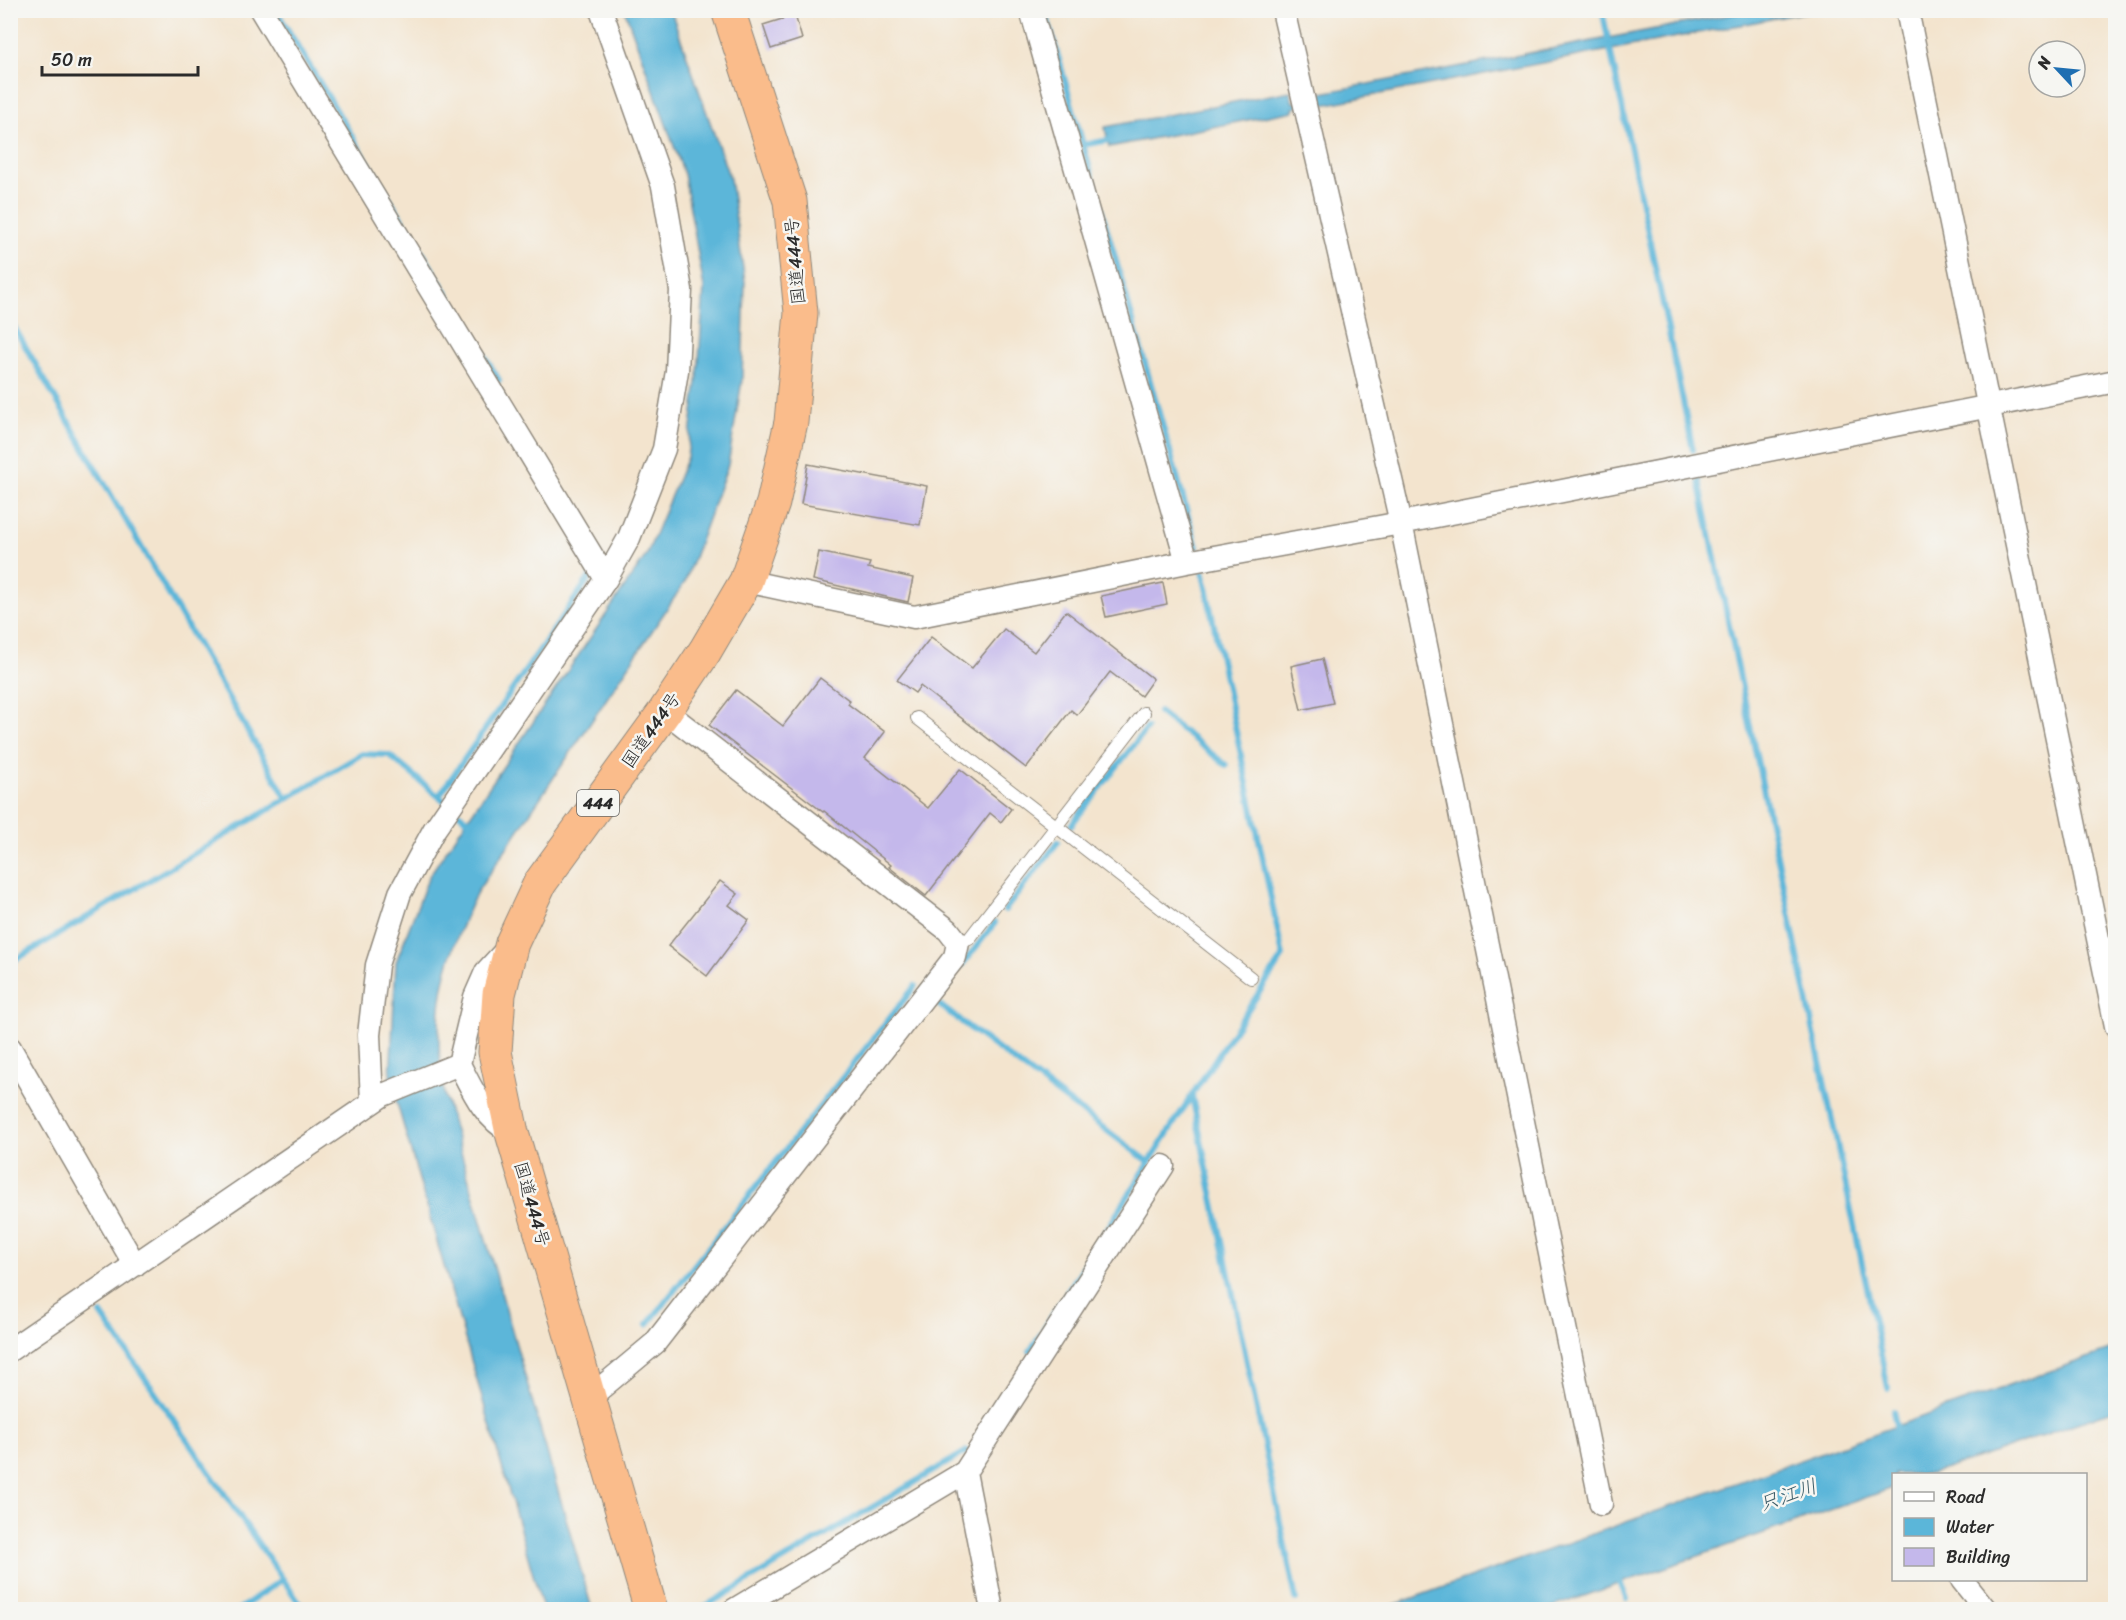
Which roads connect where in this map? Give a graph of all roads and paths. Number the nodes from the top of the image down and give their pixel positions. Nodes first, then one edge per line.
1 (261, 10) edge
2 (601, 10) edge
3 (728, 10) edge
4 (1031, 10) edge
5 (1283, 10) edge
6 (1907, 10) edge
7 (2115, 381) edge
8 (1988, 406) junction
9 (1401, 523) junction
10 (1187, 562) junction
11 (606, 579) junction
12 (746, 580) junction
13 (665, 711) junction
14 (1144, 713) dead end
15 (916, 718) dead end
16 (1057, 827) junction
17 (512, 943) junction
18 (958, 943) junction
19 (1251, 978) dead end
20 (2115, 1026) edge
21 (10, 1048) edge
22 (455, 1066) junction
23 (378, 1099) junction
24 (512, 1133) junction
25 (1163, 1166) dead end
26 (135, 1265) junction
27 (10, 1350) edge
28 (589, 1398) junction
29 (965, 1472) junction
30 (1601, 1504) dead end
31 (1963, 1581) edge
32 (651, 1610) edge
33 (734, 1610) edge
34 (992, 1610) edge
35 (1986, 1610) edge

1 - 11 street
2 - 11 street
3 - 12 highway, 国道444号 / 444
4 - 10 street
5 - 9 street
6 - 8 street
7 - 8 street
8 - 9 street
8 - 20 street
9 - 10 street
9 - 30 street
10 - 12 street
11 - 23 street
12 - 13 highway, 国道444号 / 444
13 - 17 highway, 国道444号 / 444
13 - 18 street
14 - 16 lane
15 - 16 lane
16 - 18 lane
16 - 19 lane
17 - 22 street
17 - 24 highway, 国道444号 / 444
18 - 28 street
21 - 26 street
22 - 23 street
22 - 24 street
23 - 26 street
24 - 28 highway, 国道444号 / 444
25 - 29 street
26 - 27 street
28 - 32 highway, 国道444号 / 444
29 - 33 street
29 - 34 street
31 - 35 street

